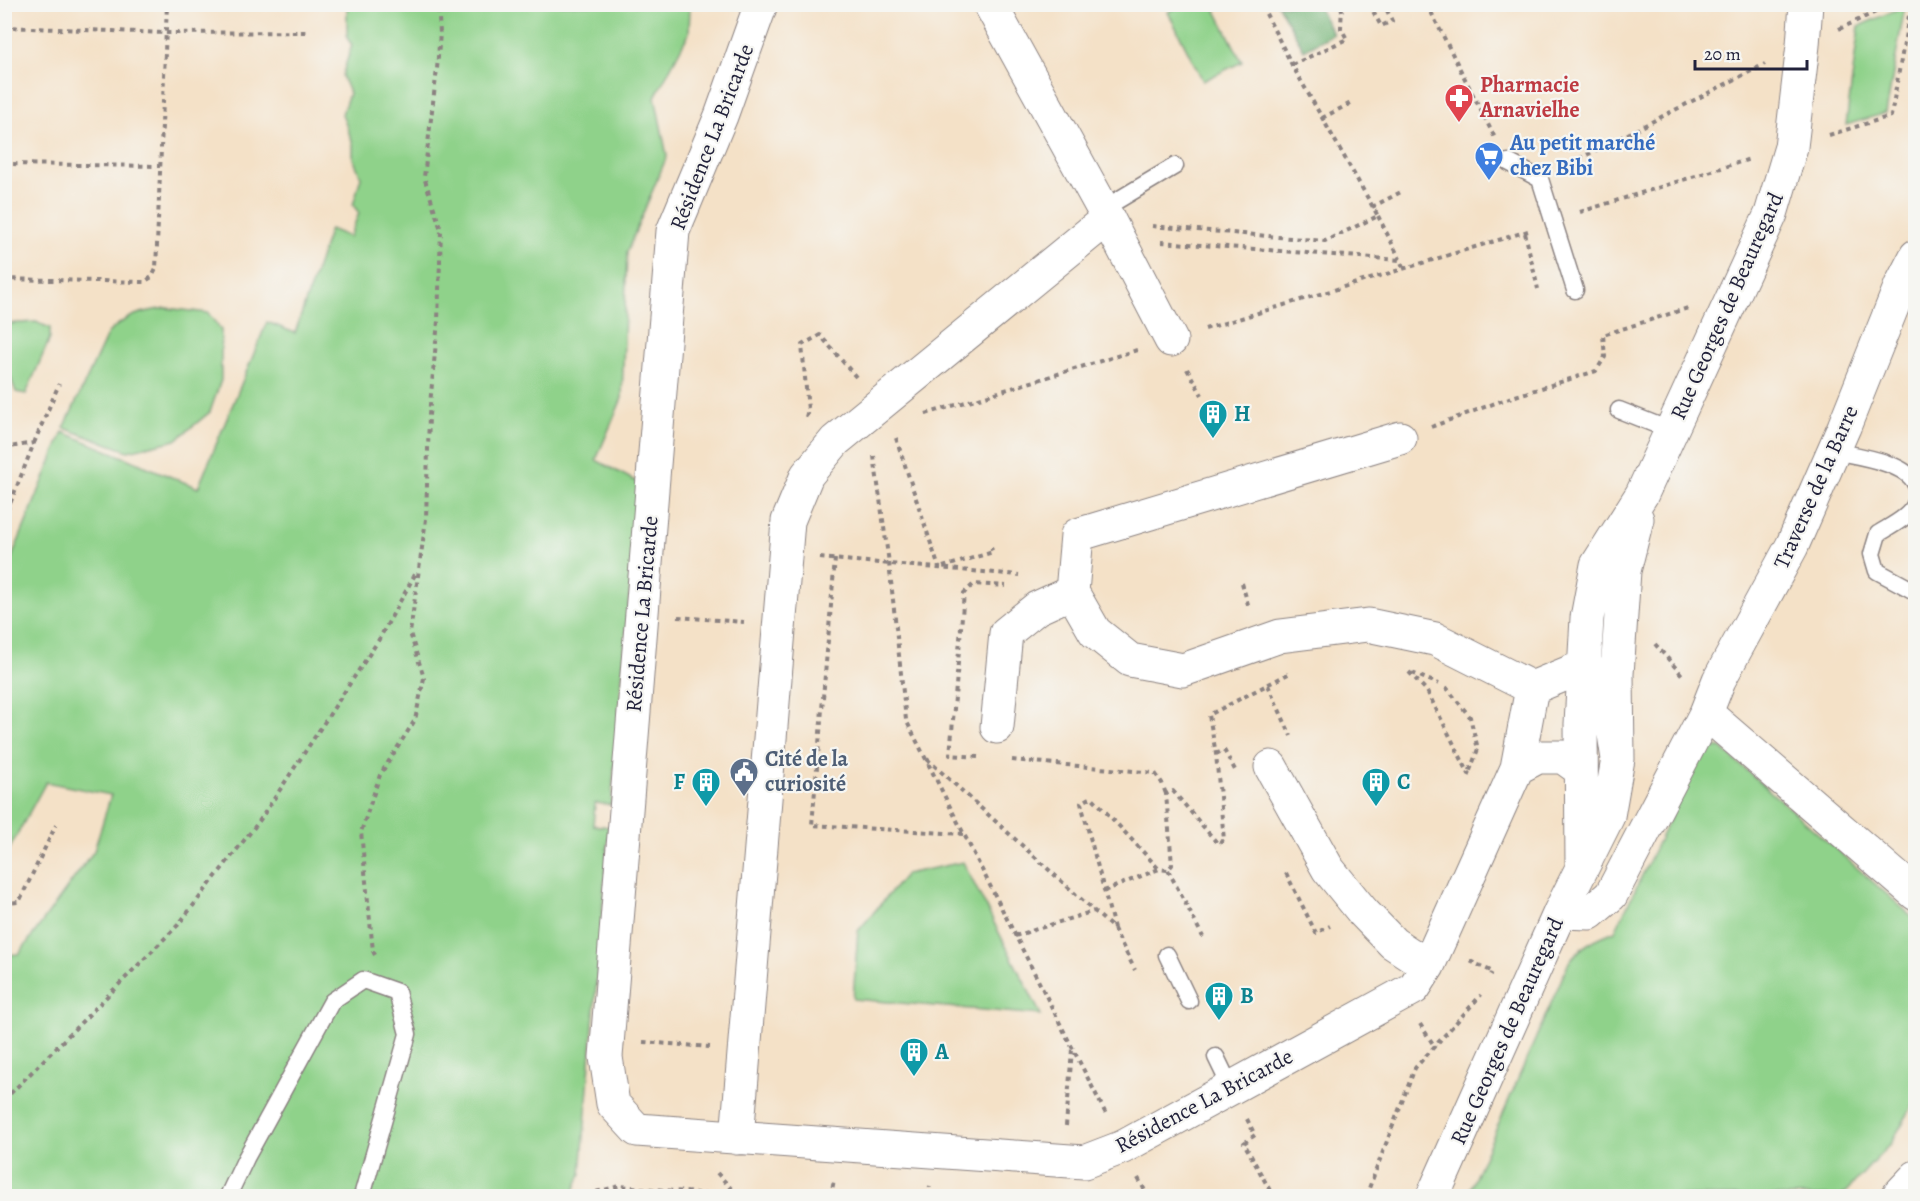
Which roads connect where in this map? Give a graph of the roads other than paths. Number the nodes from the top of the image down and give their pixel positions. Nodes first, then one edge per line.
1 (761, 4) edge
2 (990, 4) edge
3 (1806, 4) edge
4 (1508, 162) dead end
5 (1175, 166) dead end
6 (1117, 222) junction
7 (1916, 256) edge
8 (1575, 290) dead end
9 (1171, 340) dead end
10 (1619, 410) dead end
11 (1672, 431) junction
12 (1400, 438) road end
13 (1834, 451) junction
14 (1916, 484) edge
15 (1642, 494) junction
16 (1916, 502) edge
17 (1072, 592) junction
18 (1916, 592) edge
19 (1585, 666) junction
20 (1532, 688) junction
21 (1706, 713) junction
22 (997, 727) dead end
23 (1617, 759) junction
24 (1270, 767) dead end
25 (1517, 768) junction
26 (1581, 770) junction
27 (1582, 867) junction
28 (1916, 894) edge
29 (1560, 912) junction
30 (1167, 955) dead end
31 (1432, 956) junction
32 (1189, 1001) dead end
33 (1216, 1057) dead end
34 (1231, 1088) junction
35 (737, 1138) junction
36 (1916, 1177) edge
37 (228, 1197) edge
38 (362, 1197) edge
39 (1433, 1197) edge
40 (1898, 1197) edge

1 - 35 street, Résidence La Bricarde
2 - 6 street
3 - 11 street, Rue Georges de Beauregard
4 - 8 lane
5 - 6 lane
6 - 9 street
6 - 35 street
7 - 13 street, Traverse de la Barre
10 - 11 lane
11 - 15 street, Rue Georges de Beauregard
12 - 17 street
13 - 14 lane
13 - 21 street, Traverse de la Barre
15 - 19 street, Rue Georges de Beauregard
15 - 23 street, Rue Georges de Beauregard
16 - 18 lane
17 - 20 street
17 - 22 street
19 - 20 street
19 - 23 street
19 - 26 street, Rue Georges de Beauregard
20 - 25 street, Résidence La Bricarde
21 - 28 street
21 - 29 street, Traverse de la Barre
23 - 27 street, Rue Georges de Beauregard
24 - 31 street
25 - 26 street
25 - 31 street, Résidence La Bricarde
26 - 27 street, Rue Georges de Beauregard
27 - 29 street, Rue Georges de Beauregard
29 - 39 street, Rue Georges de Beauregard
30 - 32 lane
31 - 34 street, Résidence La Bricarde
33 - 34 lane
34 - 35 street, Résidence La Bricarde
36 - 40 street
37 - 38 lane

